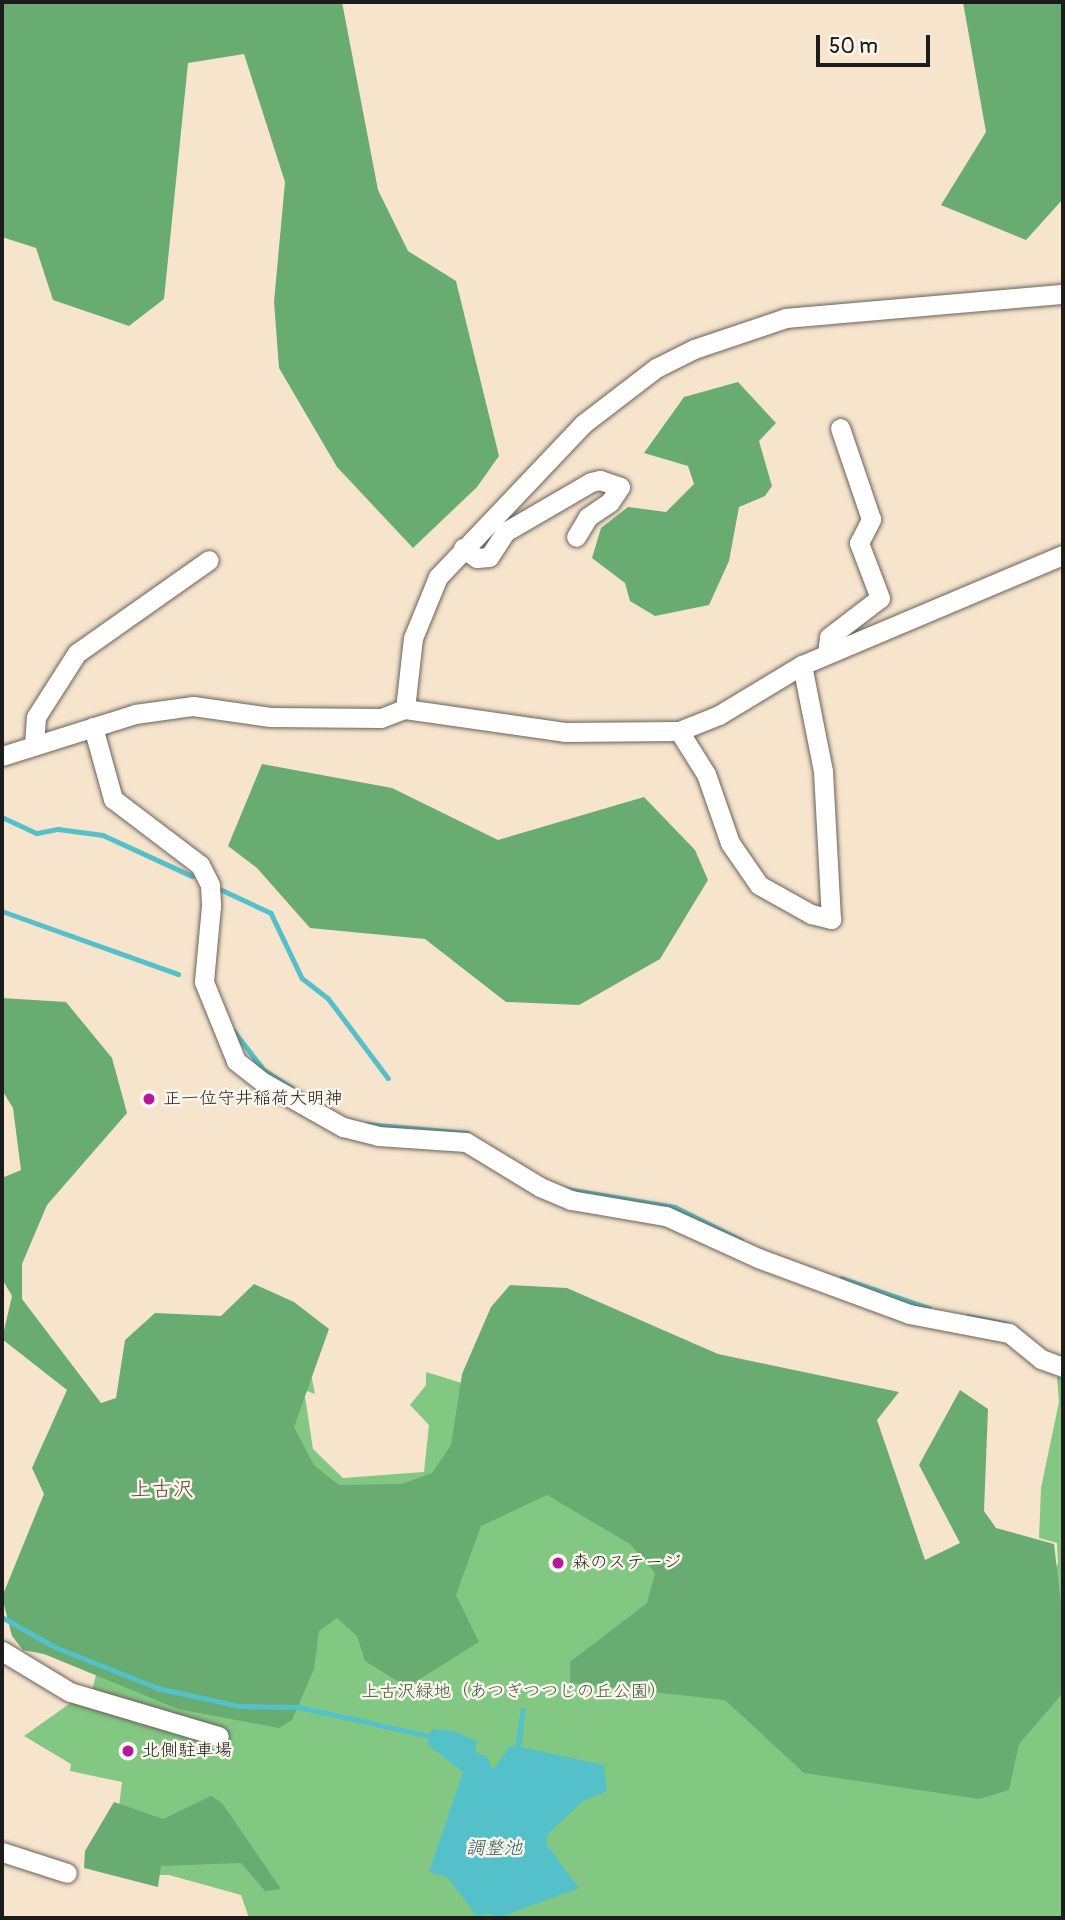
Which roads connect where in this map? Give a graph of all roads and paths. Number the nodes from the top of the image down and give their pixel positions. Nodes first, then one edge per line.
1 (1063, 294) edge
2 (840, 428) dead end
3 (576, 537) dead end
4 (463, 548) junction
5 (1063, 555) edge
6 (209, 560) dead end
7 (827, 654) junction
8 (802, 665) junction
9 (405, 709) junction
10 (93, 727) junction
11 (679, 731) junction
12 (34, 745) junction
13 (2, 756) edge
14 (1063, 1367) edge
15 (2, 1651) edge
16 (219, 1735) dead end
17 (2, 1852) edge
18 (67, 1873) dead end

1 - 4 street
2 - 7 street
3 - 4 street
4 - 9 street
5 - 7 street
6 - 12 street
7 - 8 street
8 - 11 street
8 - 11 street
9 - 10 street
9 - 11 street
10 - 12 street
10 - 14 street
12 - 13 street
15 - 16 street
17 - 18 street

